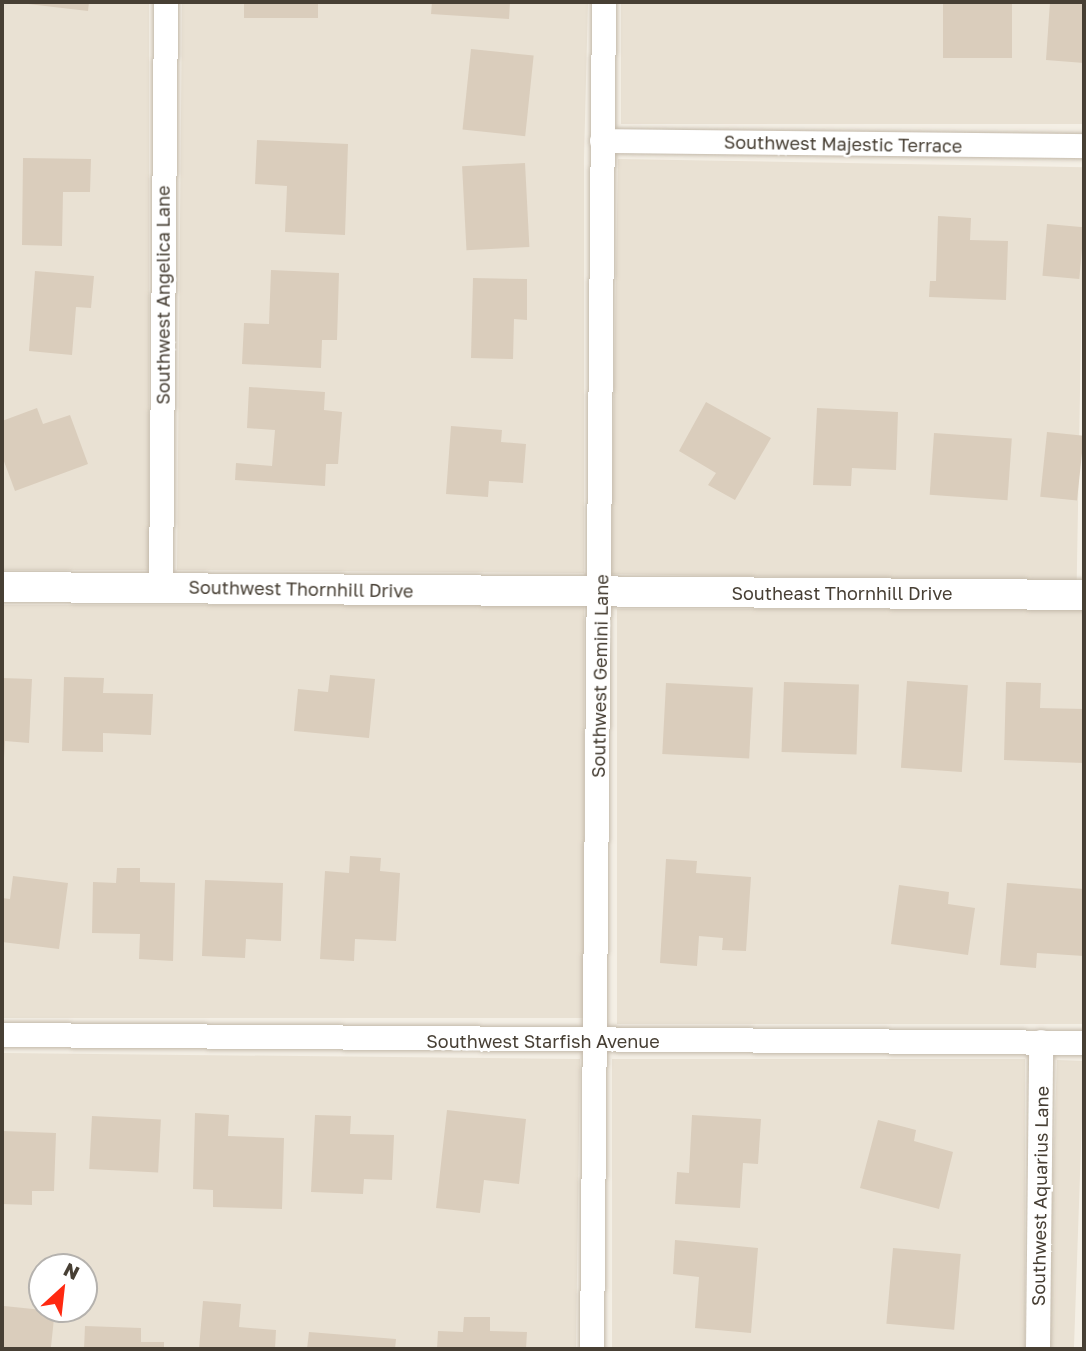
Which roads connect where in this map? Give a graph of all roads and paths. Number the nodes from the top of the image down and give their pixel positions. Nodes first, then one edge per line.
1 (166, 2) edge
2 (604, 2) edge
3 (602, 141) junction
4 (1084, 146) edge
5 (2, 587) edge
6 (161, 587) junction
7 (600, 591) junction
8 (1084, 595) edge
9 (2, 1035) edge
10 (596, 1041) junction
11 (1041, 1042) junction
12 (1084, 1043) edge
13 (592, 1349) edge
14 (1038, 1349) edge

1 - 6 street, Southwest Angelica Lane
2 - 3 street, Southwest Gemini Lane
3 - 4 street, Southwest Majestic Terrace
3 - 7 street, Southwest Gemini Lane
5 - 6 street, Southwest Thornhill Drive
6 - 7 street, Southwest Thornhill Drive
7 - 8 street, Southeast Thornhill Drive
7 - 10 street, Southwest Gemini Lane
9 - 10 street, Southwest Starfish Avenue
10 - 11 street, Southwest Starfish Avenue
10 - 13 street, Southwest Gemini Lane
11 - 12 street, Southwest Starfish Avenue
11 - 14 street, Southwest Aquarius Lane

